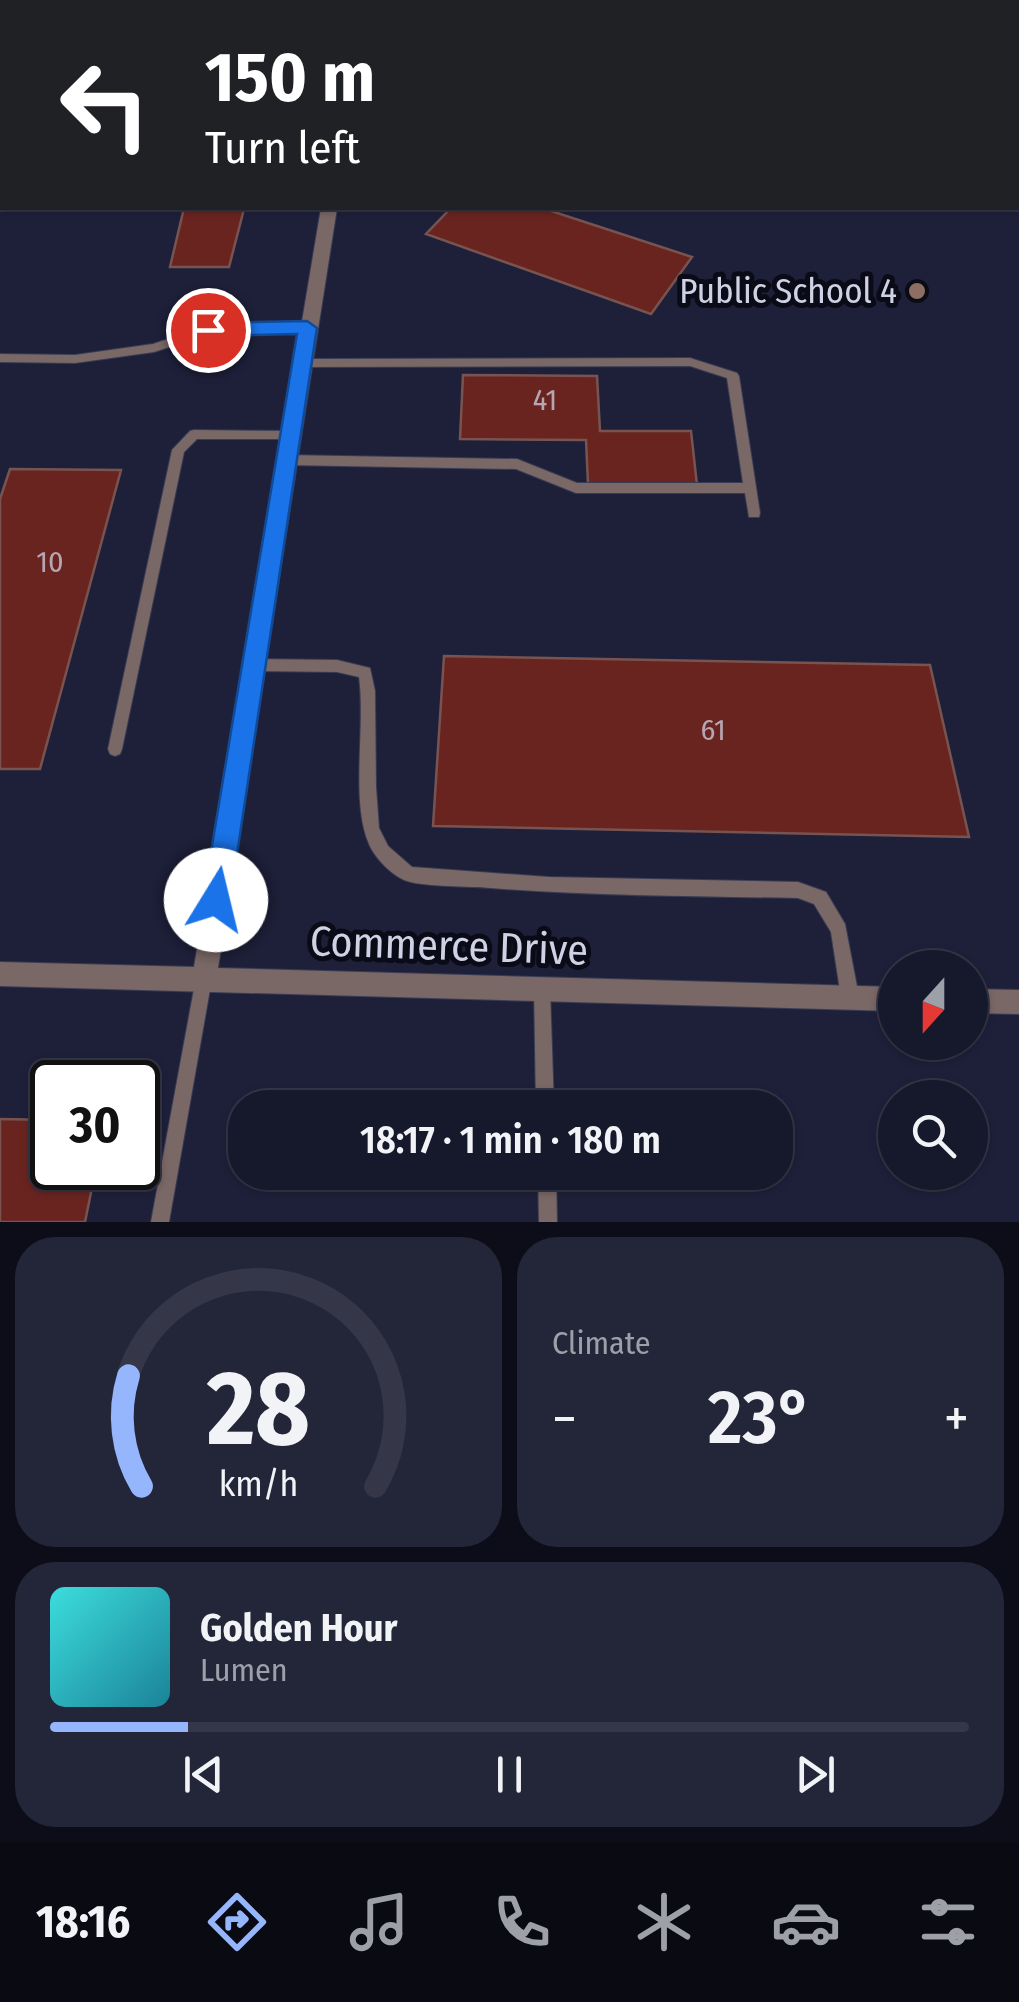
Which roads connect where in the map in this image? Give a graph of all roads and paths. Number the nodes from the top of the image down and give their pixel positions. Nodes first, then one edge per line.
1 (328, 210) edge
2 (307, 328) junction
3 (0, 358) edge
4 (302, 363) junction
5 (290, 435) junction
6 (286, 460) junction
7 (750, 488) junction
8 (754, 513) dead end
9 (254, 665) junction
10 (114, 749) dead end
11 (0, 974) edge
12 (204, 978) junction
13 (542, 988) junction
14 (850, 998) junction
15 (878, 999) edge
16 (988, 1001) edge
17 (1019, 1002) edge
18 (545, 1090) edge
19 (547, 1190) edge
20 (160, 1222) edge
21 (548, 1222) edge

1 - 2 street
2 - 3 lane
2 - 4 street
4 - 5 street
4 - 7 lane
5 - 6 street
5 - 10 lane
6 - 7 lane
6 - 9 street
7 - 8 lane
9 - 12 street
9 - 14 lane
11 - 12 street, Commerce Drive
12 - 13 street, Commerce Drive
12 - 20 lane
13 - 14 street, Commerce Drive
13 - 18 lane
14 - 15 street, Commerce Drive
16 - 17 street
19 - 21 lane

